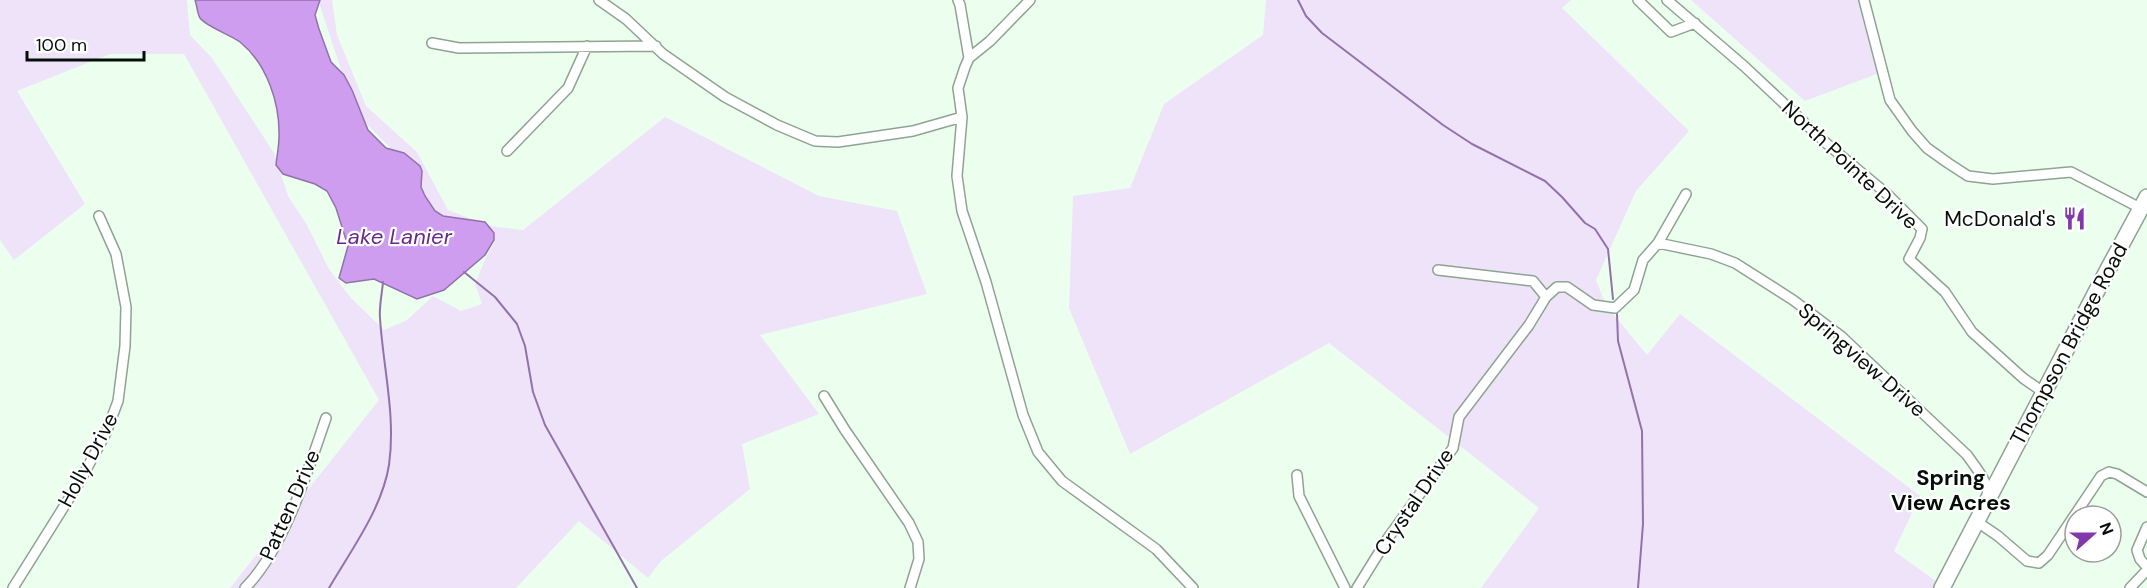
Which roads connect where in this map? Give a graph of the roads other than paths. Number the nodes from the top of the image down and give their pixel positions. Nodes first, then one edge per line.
1 (599, 0) edge
2 (958, 0) edge
3 (1030, 0) edge
4 (1638, 0) edge
5 (1667, 0) edge
6 (1864, 0) edge
7 (1695, 23) junction
8 (432, 43) dead end
9 (588, 46) junction
10 (656, 46) junction
11 (969, 58) junction
12 (962, 117) junction
13 (507, 151) dead end
14 (1686, 194) dead end
15 (2145, 205) edge
16 (99, 216) dead end
17 (1658, 243) junction
18 (1438, 270) dead end
19 (1546, 297) junction
20 (2043, 392) junction
21 (824, 396) dead end
22 (326, 418) dead end
23 (1297, 475) dead end
24 (2147, 492) edge
25 (1988, 498) junction
26 (1976, 521) junction
27 (2147, 527) edge
28 (2147, 569) edge
29 (16, 587) edge
30 (245, 588) edge
31 (910, 588) edge
32 (1193, 588) edge
33 (1345, 588) edge
34 (1357, 588) edge
35 (1942, 588) edge
36 (2130, 588) edge

1 - 10 street
2 - 11 street
3 - 11 street
4 - 7 street
5 - 7 street, North Pointe Drive
6 - 15 street
7 - 20 street, North Pointe Drive
8 - 9 street
9 - 10 street
9 - 13 street
10 - 12 street
11 - 12 street
12 - 32 street
14 - 17 street
15 - 20 highway, Thompson Bridge Road
16 - 29 street, Holly Drive
17 - 19 street
17 - 25 street, Springview Drive
18 - 19 street
19 - 34 street, Crystal Drive
20 - 25 highway, Thompson Bridge Road
21 - 31 street
22 - 30 street, Patten Drive
23 - 33 street
24 - 26 street
25 - 26 highway, Thompson Bridge Road
26 - 35 highway, Thompson Bridge Road
27 - 28 street
28 - 36 street

